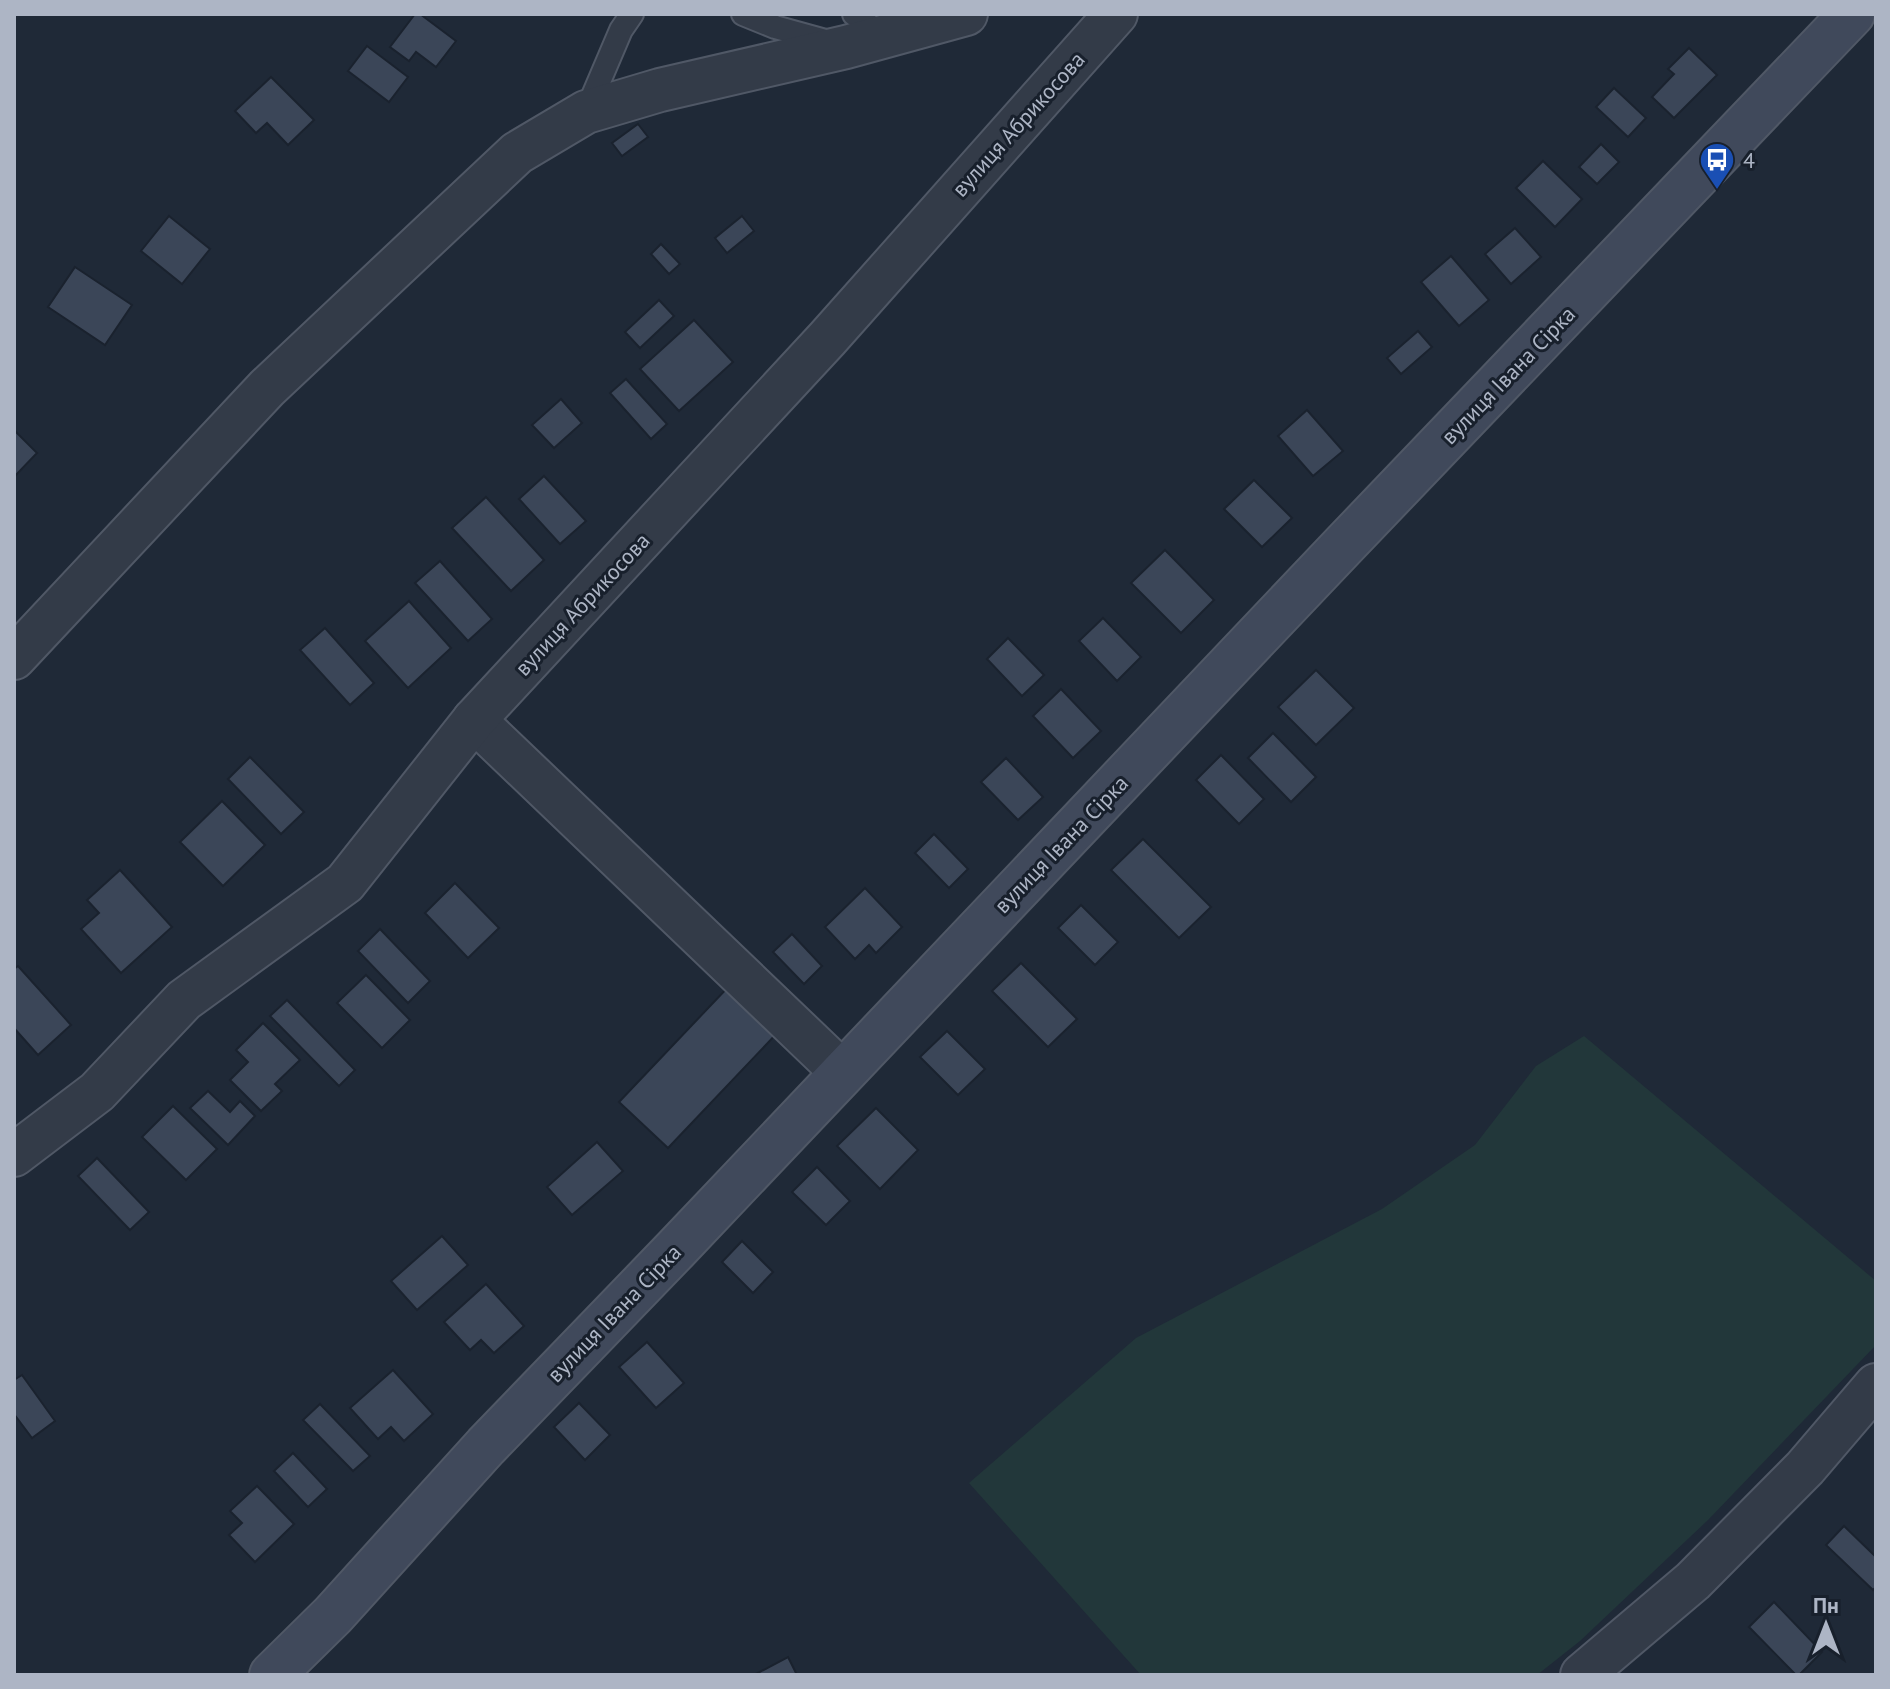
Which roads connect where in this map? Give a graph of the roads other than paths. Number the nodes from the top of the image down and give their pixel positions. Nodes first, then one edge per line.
1 (632, 14) edge
2 (743, 14) edge
3 (966, 14) edge
4 (1116, 14) edge
5 (1852, 14) edge
6 (862, 33) edge
7 (586, 112) junction
8 (14, 658) edge
9 (474, 720) junction
10 (843, 1073) junction
11 (14, 1155) edge
12 (1876, 1385) edge
13 (272, 1675) edge
14 (1582, 1675) edge

1 - 7 lane
2 - 6 lane
3 - 6 street
4 - 9 street, вулиця Абрикосова
5 - 10 street, вулиця Івана Сірка
6 - 7 street
7 - 8 street
9 - 10 street
9 - 11 street, вулиця Абрикосова
10 - 13 street, вулиця Івана Сірка
12 - 14 street

